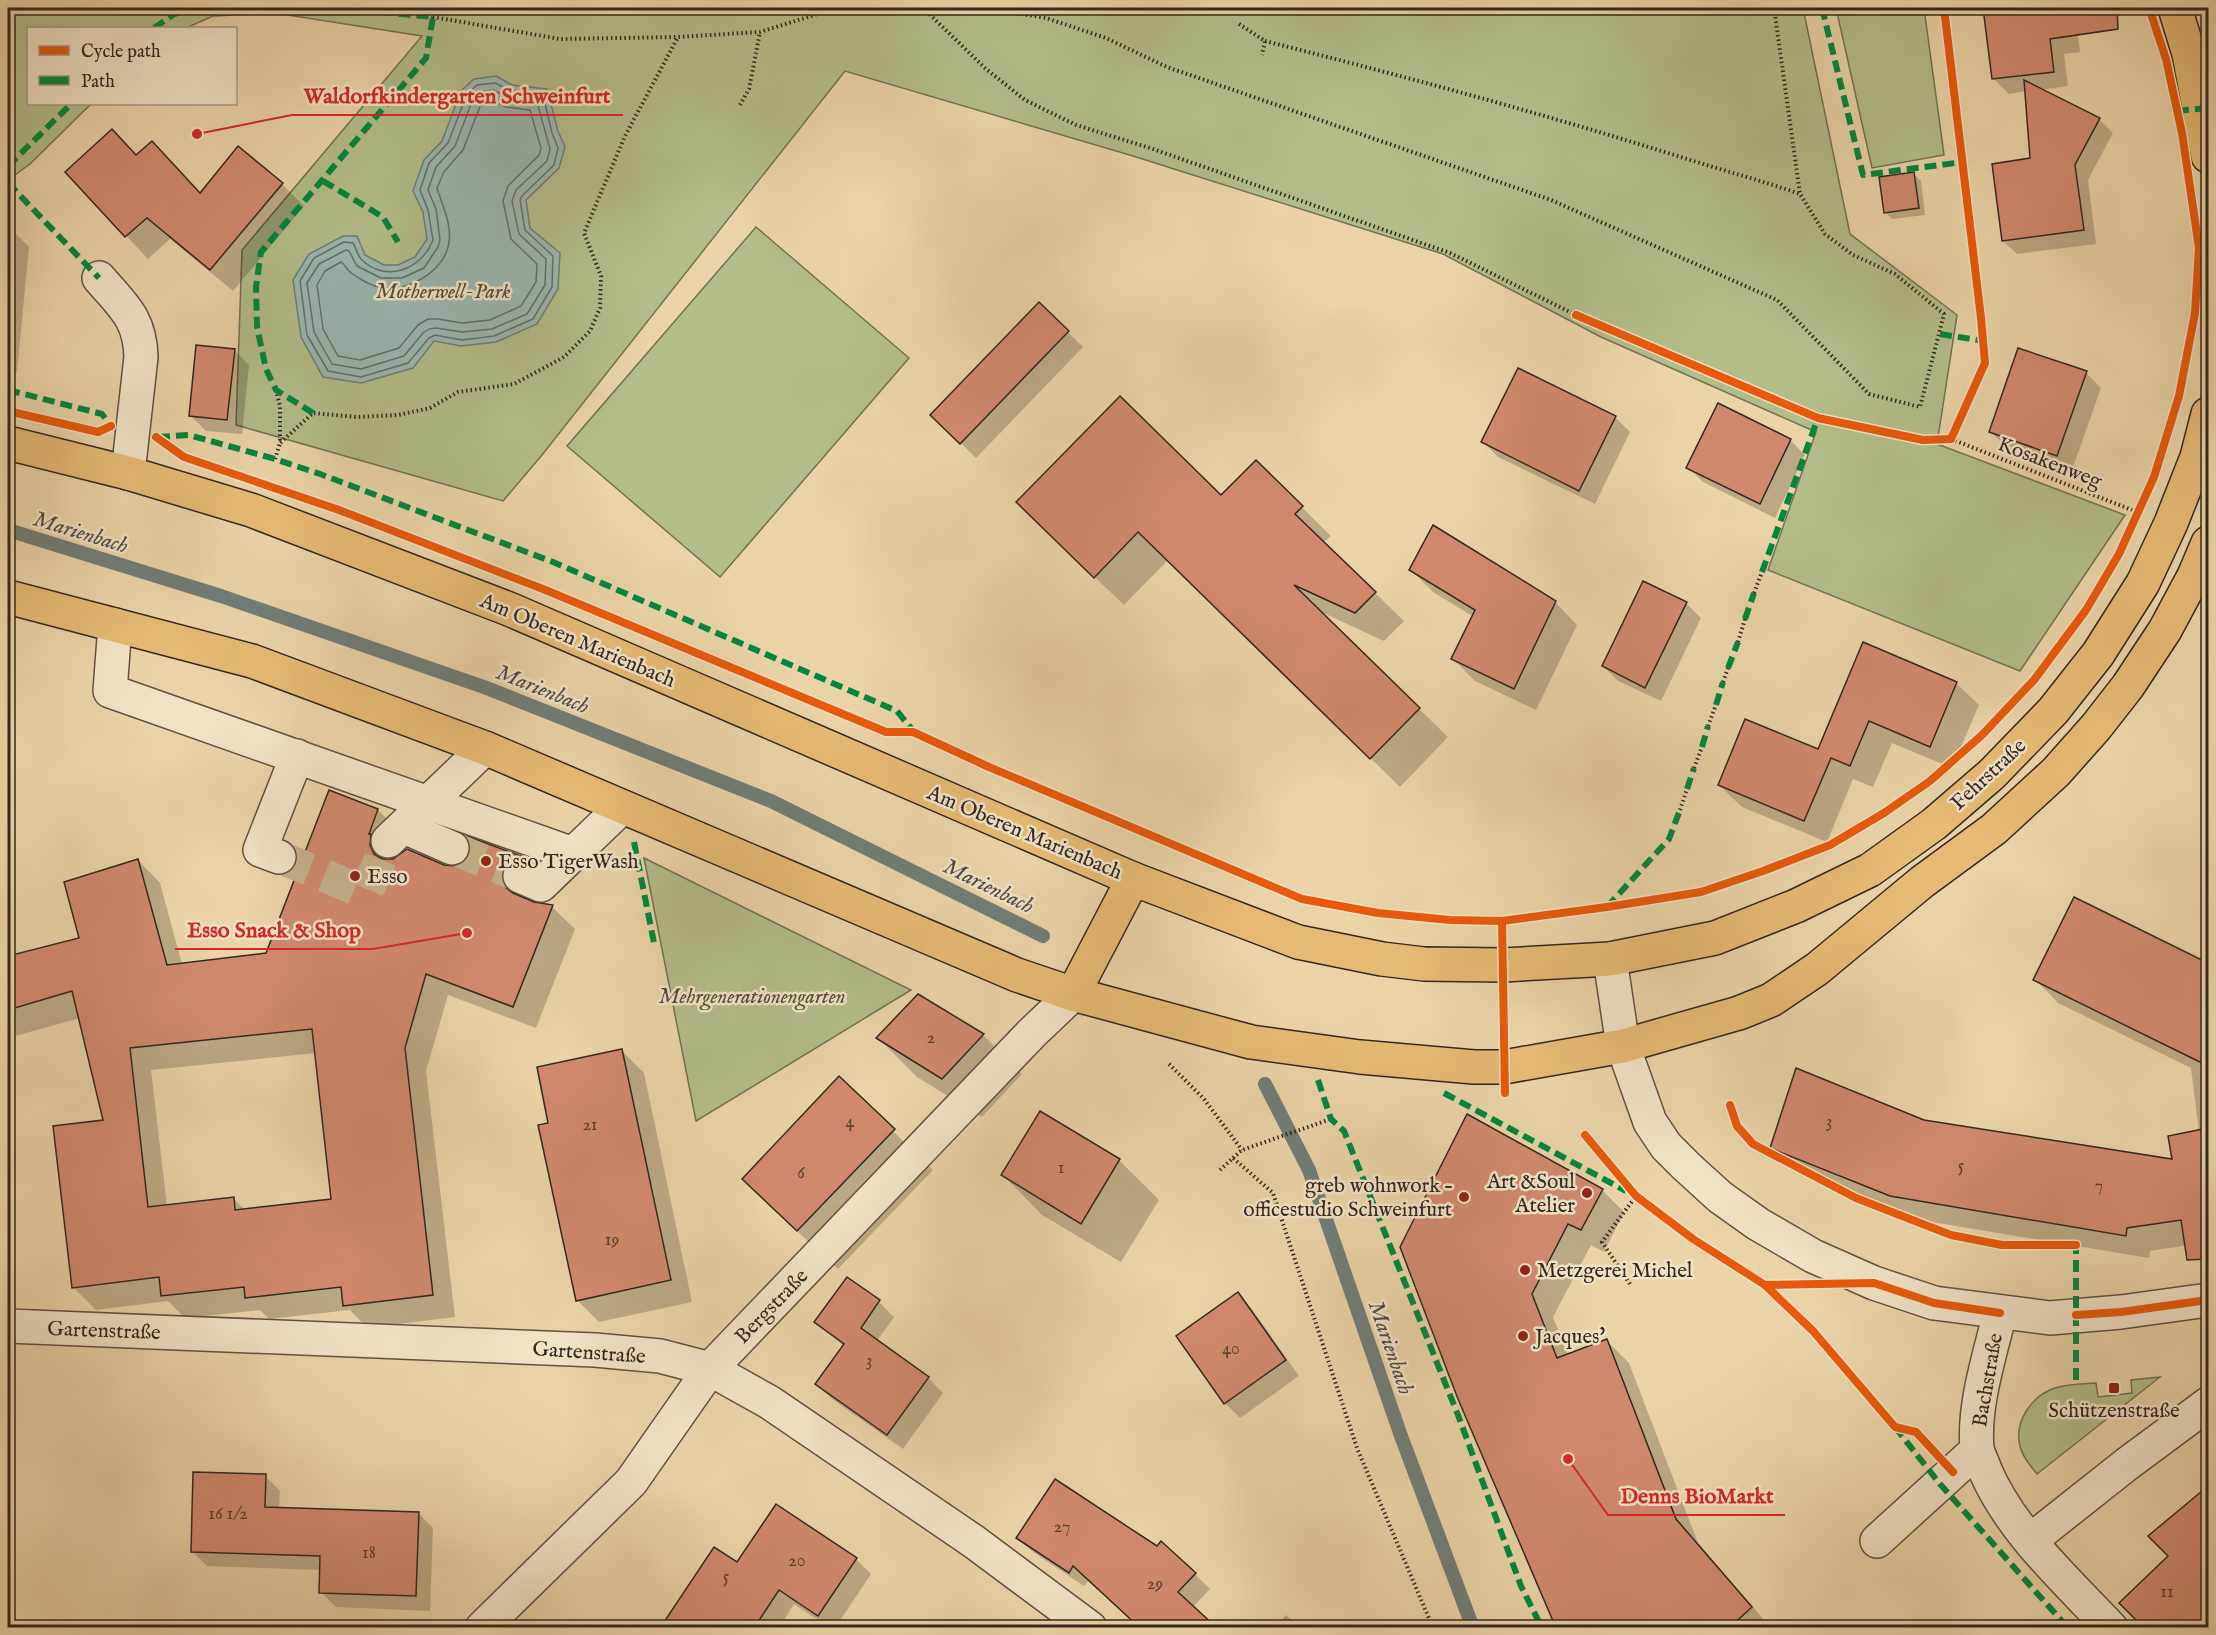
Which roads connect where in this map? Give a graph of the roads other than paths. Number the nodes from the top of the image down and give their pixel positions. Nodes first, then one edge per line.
1 (2175, 8) edge
2 (2208, 156) edge
3 (99, 278) dead end
4 (2208, 414) edge
5 (8, 443) edge
6 (128, 473) junction
7 (2208, 543) edge
8 (8, 597) edge
9 (115, 625) junction
10 (485, 748) junction
11 (297, 756) junction
12 (429, 802) junction
13 (622, 807) junction
14 (452, 848) tunnel mouth
15 (573, 854) junction
16 (279, 857) tunnel mouth
17 (520, 876) tunnel mouth
18 (1133, 879) junction
19 (1610, 959) junction
20 (1073, 994) junction
21 (1623, 1046) junction
22 (2208, 1300) edge
23 (2000, 1313) junction
24 (8, 1326) edge
25 (710, 1369) junction
26 (2208, 1404) edge
27 (1977, 1450) junction
28 (2031, 1540) junction
29 (1877, 1541) dead end
30 (482, 1628) edge
31 (1090, 1628) edge
32 (2111, 1628) edge

1 - 2 main road
3 - 6 street
4 - 19 main road, Fehrstraße
5 - 6 main road, Am Oberen Marienbach
6 - 18 main road, Am Oberen Marienbach
7 - 21 main road, Fehrstraße
8 - 9 main road
9 - 10 main road
9 - 11 street
10 - 12 street
10 - 13 main road
11 - 12 street
11 - 16 street
12 - 14 street
12 - 15 street
13 - 15 street
13 - 20 main road
15 - 17 street
18 - 19 main road, Am Oberen Marienbach
18 - 20 main road, Am Oberen Marienbach
19 - 21 street
20 - 21 main road
20 - 25 street, Bergstraße
21 - 23 street
22 - 23 street
23 - 27 street, Bachstraße
24 - 25 street, Gartenstraße
25 - 30 street, Bergstraße
25 - 31 street, Gartenstraße
26 - 28 street
27 - 28 street, Bachstraße
27 - 29 street
28 - 32 street, Bachstraße

